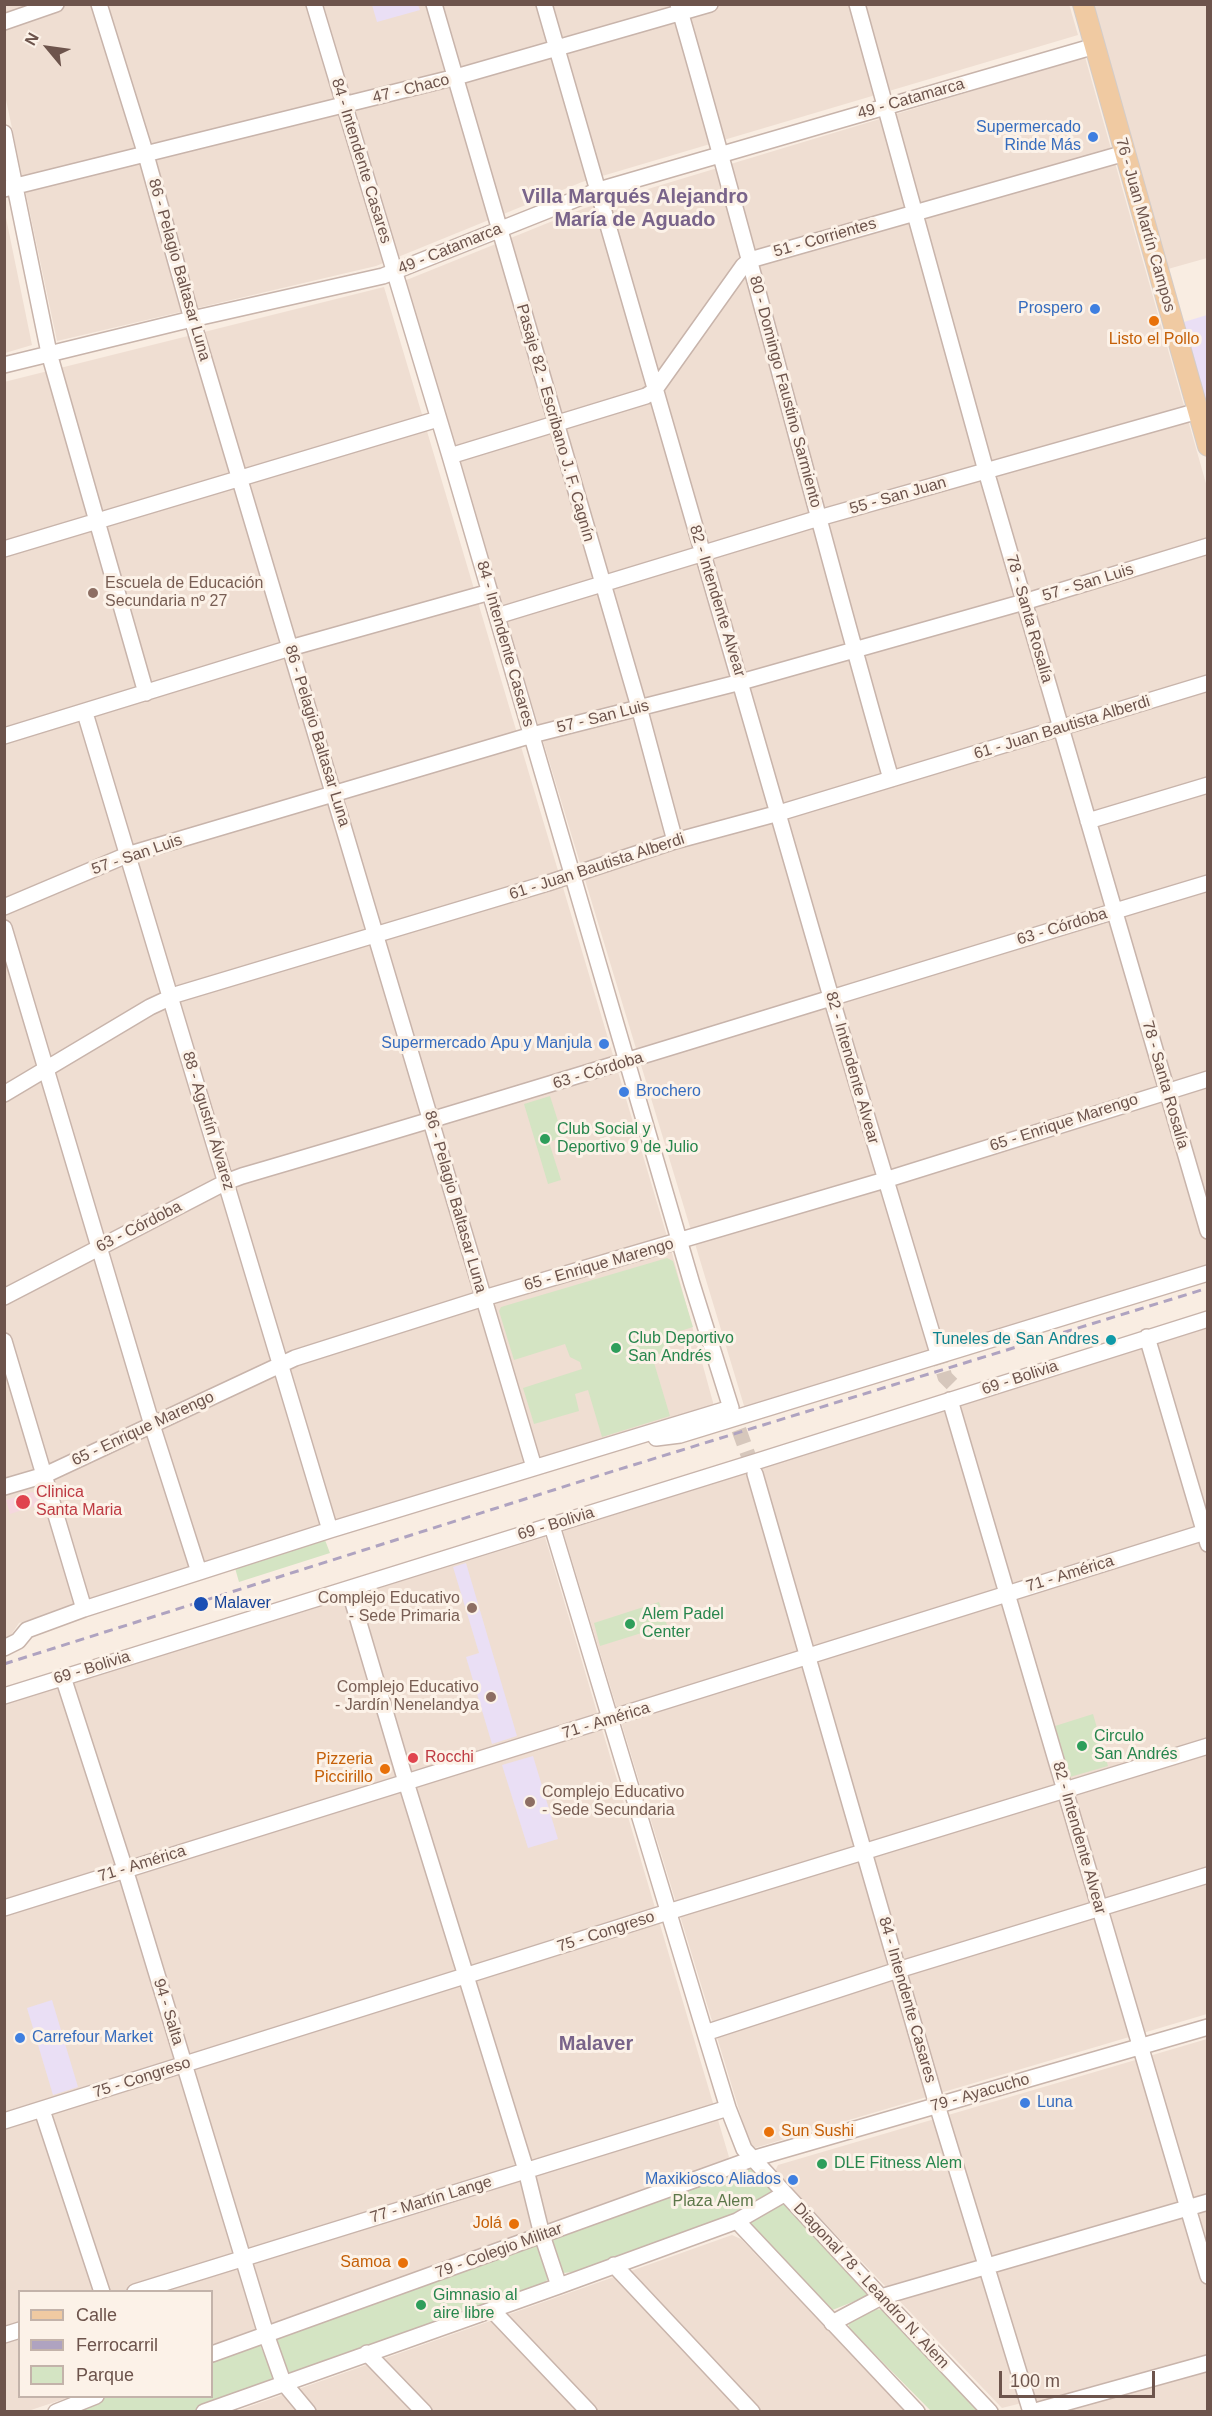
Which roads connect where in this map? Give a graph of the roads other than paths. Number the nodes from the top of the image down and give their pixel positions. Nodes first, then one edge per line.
1 (56, 4) edge
2 (99, 4) edge
3 (314, 4) edge
4 (434, 4) edge
5 (544, 4) edge
6 (710, 4) edge
7 (857, 4) edge
8 (1083, 4) edge
9 (680, 9) edge
10 (4, 22) edge
11 (1095, 46) junction
12 (556, 48) junction
13 (456, 77) junction
14 (344, 106) junction
15 (886, 106) junction
16 (4, 133) edge
17 (721, 153) junction
18 (1125, 153) junction
19 (146, 155) junction
20 (10, 187) edge
21 (599, 190) junction
22 (915, 214) junction
23 (499, 229) junction
24 (750, 260) junction
25 (395, 272) junction
26 (192, 319) junction
27 (50, 353) junction
28 (4, 365) edge
29 (654, 391) junction
30 (1198, 411) junction
31 (438, 418) junction
32 (555, 424) junction
33 (1208, 446) edge
34 (450, 456) junction
35 (986, 471) junction
36 (241, 478) junction
37 (819, 518) junction
38 (97, 521) junction
39 (1208, 546) edge
40 (4, 549) edge
41 (702, 554) junction
42 (602, 585) junction
43 (490, 592) junction
44 (1024, 602) junction
45 (497, 616) junction
46 (290, 648) junction
47 (854, 650) junction
48 (741, 682) junction
49 (1208, 683) edge
50 (146, 693) junction
51 (639, 707) junction
52 (85, 713) junction
53 (1061, 729) junction
54 (532, 735) junction
55 (4, 736) edge
56 (891, 779) junction
57 (1208, 785) edge
58 (334, 793) junction
59 (779, 813) junction
60 (1088, 821) junction
61 (675, 841) junction
62 (127, 855) junction
63 (572, 875) junction
64 (1208, 883) edge
65 (4, 907) edge
66 (1114, 912) junction
67 (4, 928) edge
68 (377, 935) junction
69 (171, 997) junction
70 (831, 997) junction
71 (628, 1062) junction
72 (48, 1068) junction
73 (1208, 1078) edge
74 (1167, 1091) junction
75 (4, 1094) edge
76 (431, 1121) junction
77 (885, 1180) junction
78 (226, 1182) junction
79 (1208, 1231) edge
80 (680, 1241) junction
81 (99, 1248) junction
82 (1208, 1273) edge
83 (4, 1297) edge
84 (484, 1298) junction
85 (1208, 1319) edge
86 (1147, 1337) junction
87 (4, 1341) edge
88 (938, 1354) junction
89 (281, 1363) junction
90 (952, 1393) junction
91 (730, 1414) junction
92 (152, 1425) junction
93 (534, 1467) junction
94 (752, 1467) junction
95 (45, 1475) junction
96 (4, 1487) edge
97 (552, 1526) junction
98 (330, 1530) junction
99 (1206, 1536) edge
100 (199, 1572) junction
101 (349, 1589) junction
102 (1008, 1593) junction
103 (84, 1609) junction
104 (4, 1648) edge
105 (808, 1658) junction
106 (63, 1677) junction
107 (4, 1696) edge
108 (611, 1720) junction
109 (1208, 1746) edge
110 (406, 1782) junction
111 (1066, 1789) junction
112 (864, 1851) junction
113 (125, 1869) junction
114 (1208, 1875) edge
115 (1098, 1907) junction
116 (4, 1908) edge
117 (668, 1912) junction
118 (898, 1970) junction
119 (466, 1976) junction
120 (1208, 2027) edge
121 (705, 2033) junction
122 (1139, 2047) junction
123 (184, 2065) junction
124 (937, 2105) junction
125 (728, 2108) junction
126 (42, 2110) junction
127 (4, 2121) edge
128 (752, 2159) junction
129 (526, 2170) junction
130 (784, 2194) junction
131 (1208, 2202) edge
132 (1188, 2208) junction
133 (737, 2221) junction
134 (542, 2235) junction
135 (242, 2258) junction
136 (614, 2265) junction
137 (987, 2265) junction
138 (1208, 2276) edge
139 (559, 2286) junction
140 (101, 2290) edge
141 (141, 2290) edge
142 (881, 2297) junction
143 (492, 2310) junction
144 (832, 2323) junction
145 (266, 2334) junction
146 (367, 2353) junction
147 (213, 2354) edge
148 (1208, 2363) edge
149 (283, 2382) junction
150 (93, 2398) edge
151 (56, 2412) edge
152 (204, 2412) edge
153 (308, 2412) edge
154 (424, 2412) edge
155 (589, 2412) edge
156 (752, 2412) edge
157 (917, 2412) edge
158 (990, 2412) edge
159 (1031, 2412) edge

1 - 10 street
2 - 19 street, 86 - Pelagio Baltasar Luna
3 - 14 street, 84 - Intendente Casares
4 - 13 street, Pasaje 82 - Escribano J. F. Cagnín
5 - 12 street, 82 - Intendente Alvear
6 - 9 street, 47 - Chaco
7 - 15 street, 78 - Santa Rosalía
8 - 11 main road, 76 - Juan Martín Campos
9 - 12 street, 47 - Chaco
9 - 17 street, 80 - Domingo Faustino Sarmiento
11 - 15 street, 49 - Catamarca
11 - 18 main road, 76 - Juan Martín Campos
12 - 13 street, 47 - Chaco
12 - 21 street, 82 - Intendente Alvear
13 - 14 street, 47 - Chaco
13 - 23 street, Pasaje 82 - Escribano J. F. Cagnín
14 - 19 street, 47 - Chaco
14 - 25 street, 84 - Intendente Casares
15 - 17 street, 49 - Catamarca
15 - 22 street, 78 - Santa Rosalía
16 - 20 street
17 - 21 street, 49 - Catamarca
17 - 24 street, 80 - Domingo Faustino Sarmiento
18 - 22 street, 51 - Corrientes
18 - 30 main road, 76 - Juan Martín Campos
19 - 20 street, 47 - Chaco
19 - 26 street, 86 - Pelagio Baltasar Luna
20 - 27 street
21 - 23 street, 49 - Catamarca
21 - 29 street, 82 - Intendente Alvear
22 - 24 street, 51 - Corrientes
22 - 35 street, 78 - Santa Rosalía
23 - 25 street, 49 - Catamarca
23 - 32 street, Pasaje 82 - Escribano J. F. Cagnín
24 - 29 street
24 - 37 street, 80 - Domingo Faustino Sarmiento
25 - 26 street, 49 - Catamarca
25 - 31 street, 84 - Intendente Casares
26 - 27 street, 49 - Catamarca
26 - 36 street, 86 - Pelagio Baltasar Luna
27 - 28 street, 49 - Catamarca
27 - 38 street
29 - 32 street
29 - 41 street, 82 - Intendente Alvear
30 - 33 main road, 76 - Juan Martín Campos
30 - 35 street, 55 - San Juan
31 - 34 street, 84 - Intendente Casares
31 - 36 street
32 - 34 street
32 - 42 street, Pasaje 82 - Escribano J. F. Cagnín
34 - 43 street, 84 - Intendente Casares
35 - 37 street, 55 - San Juan
35 - 44 street, 78 - Santa Rosalía
36 - 38 street
36 - 46 street, 86 - Pelagio Baltasar Luna
37 - 41 street, 55 - San Juan
37 - 47 street, 80 - Domingo Faustino Sarmiento
38 - 40 street
38 - 50 street
39 - 44 street, 57 - San Luis
41 - 42 street, 55 - San Juan
41 - 48 street, 82 - Intendente Alvear
42 - 45 street, 55 - San Juan
42 - 51 street, Pasaje 82 - Escribano J. F. Cagnín
43 - 45 street, 84 - Intendente Casares
43 - 46 street
44 - 47 street, 57 - San Luis
44 - 53 street, 78 - Santa Rosalía
45 - 54 street, 84 - Intendente Casares
46 - 50 street
46 - 58 street, 86 - Pelagio Baltasar Luna
47 - 48 street, 57 - San Luis
47 - 56 street, 80 - Domingo Faustino Sarmiento
48 - 51 street, 57 - San Luis
48 - 59 street, 82 - Intendente Alvear
49 - 53 street, 61 - Juan Bautista Alberdi
50 - 52 street
51 - 54 street, 57 - San Luis
51 - 61 street, Pasaje 82 - Escribano J. F. Cagnín
52 - 55 street
52 - 62 street, 88 - Agustín Álvarez
53 - 56 street, 61 - Juan Bautista Alberdi
53 - 60 street, 78 - Santa Rosalía
54 - 58 street, 57 - San Luis
54 - 63 street, 84 - Intendente Casares
56 - 59 street, 61 - Juan Bautista Alberdi
57 - 60 street
58 - 62 street, 57 - San Luis
58 - 68 street, 86 - Pelagio Baltasar Luna
59 - 61 street, 61 - Juan Bautista Alberdi
59 - 70 street, 82 - Intendente Alvear
60 - 66 street, 78 - Santa Rosalía
61 - 63 street, 61 - Juan Bautista Alberdi
62 - 65 street, 57 - San Luis
62 - 69 street, 88 - Agustín Álvarez
63 - 68 street, 61 - Juan Bautista Alberdi
63 - 71 street, 84 - Intendente Casares
64 - 66 street, 63 - Córdoba
66 - 70 street, 63 - Córdoba
66 - 74 street, 78 - Santa Rosalía
67 - 72 street
68 - 69 street, 61 - Juan Bautista Alberdi
68 - 76 street, 86 - Pelagio Baltasar Luna
69 - 72 street, 61 - Juan Bautista Alberdi
69 - 78 street, 88 - Agustín Álvarez
70 - 71 street, 63 - Córdoba
70 - 77 street, 82 - Intendente Alvear
71 - 76 street, 63 - Córdoba
71 - 80 street, 84 - Intendente Casares
72 - 75 street, 61 - Juan Bautista Alberdi
72 - 81 street
73 - 74 street, 65 - Enrique Marengo
74 - 77 street, 65 - Enrique Marengo
74 - 79 street, 78 - Santa Rosalía
76 - 78 street, 63 - Córdoba
76 - 84 street, 86 - Pelagio Baltasar Luna
77 - 80 street, 65 - Enrique Marengo
77 - 88 street, 82 - Intendente Alvear
78 - 81 street, 63 - Córdoba
78 - 89 street, 88 - Agustín Álvarez
80 - 84 street, 65 - Enrique Marengo
80 - 91 street, 84 - Intendente Casares
81 - 83 street, 63 - Córdoba
81 - 92 street
82 - 88 street
84 - 89 street, 65 - Enrique Marengo
84 - 93 street, 86 - Pelagio Baltasar Luna
85 - 86 street, 69 - Bolivia
86 - 90 street, 69 - Bolivia
86 - 99 street
87 - 95 street
88 - 91 street
89 - 92 street, 65 - Enrique Marengo
89 - 98 street, 88 - Agustín Álvarez
90 - 94 street, 69 - Bolivia
90 - 102 street, 82 - Intendente Alvear
91 - 93 street
92 - 95 street, 65 - Enrique Marengo
92 - 100 street
93 - 98 street
94 - 97 street, 69 - Bolivia
94 - 105 street, 84 - Intendente Casares
95 - 96 street, 65 - Enrique Marengo
95 - 103 street
97 - 101 street, 69 - Bolivia
97 - 108 street, Diagonal 78 - Leandro N. Alem
98 - 100 street
99 - 102 street, 71 - América
100 - 103 street
101 - 106 street, 69 - Bolivia
101 - 110 street
102 - 105 street, 71 - América
102 - 111 street, 82 - Intendente Alvear
103 - 104 street
105 - 108 street, 71 - América
105 - 112 street, 84 - Intendente Casares
106 - 107 street, 69 - Bolivia
106 - 113 street, 94 - Salta
108 - 110 street, 71 - América
108 - 117 street, Diagonal 78 - Leandro N. Alem
109 - 111 street, 75 - Congreso
110 - 113 street, 71 - América
110 - 119 street
111 - 112 street, 75 - Congreso
111 - 115 street, 82 - Intendente Alvear
112 - 117 street, 75 - Congreso
112 - 118 street, 84 - Intendente Casares
113 - 116 street, 71 - América
113 - 123 street, 94 - Salta
114 - 115 street
115 - 118 street
115 - 122 street, 82 - Intendente Alvear
117 - 119 street, 75 - Congreso
117 - 121 street, Diagonal 78 - Leandro N. Alem
118 - 121 street
118 - 124 street, 84 - Intendente Casares
119 - 123 street, 75 - Congreso
119 - 129 street
120 - 122 street, 79 - Ayacucho
121 - 125 street, Diagonal 78 - Leandro N. Alem
122 - 124 street, 79 - Ayacucho
122 - 132 street, 82 - Intendente Alvear
123 - 126 street, 75 - Congreso
123 - 135 street, 94 - Salta
124 - 128 street, 79 - Ayacucho
124 - 137 street, 84 - Intendente Casares
125 - 128 street, Diagonal 78 - Leandro N. Alem
125 - 129 street, 77 - Martín Lange
126 - 127 street, 75 - Congreso
126 - 140 street
128 - 130 street, Diagonal 78 - Leandro N. Alem
128 - 134 street, 79 - Colegio Militar
129 - 134 street
129 - 135 street, 77 - Martín Lange
130 - 133 street
130 - 142 street, Diagonal 78 - Leandro N. Alem
131 - 132 street
132 - 137 street
132 - 138 street, 82 - Intendente Alvear
133 - 136 street
133 - 144 street
134 - 139 street
134 - 145 street, 79 - Colegio Militar
135 - 141 street, 77 - Martín Lange
135 - 145 street, 94 - Salta
136 - 139 street
136 - 156 street
137 - 142 street
137 - 159 street, 84 - Intendente Casares
139 - 143 street
142 - 144 street
142 - 158 street, Diagonal 78 - Leandro N. Alem
143 - 146 street
143 - 155 street
144 - 157 street
145 - 147 street, 79 - Colegio Militar
145 - 149 street, 94 - Salta
146 - 149 street
146 - 154 street
148 - 159 street
149 - 152 street
149 - 153 street
150 - 151 street

